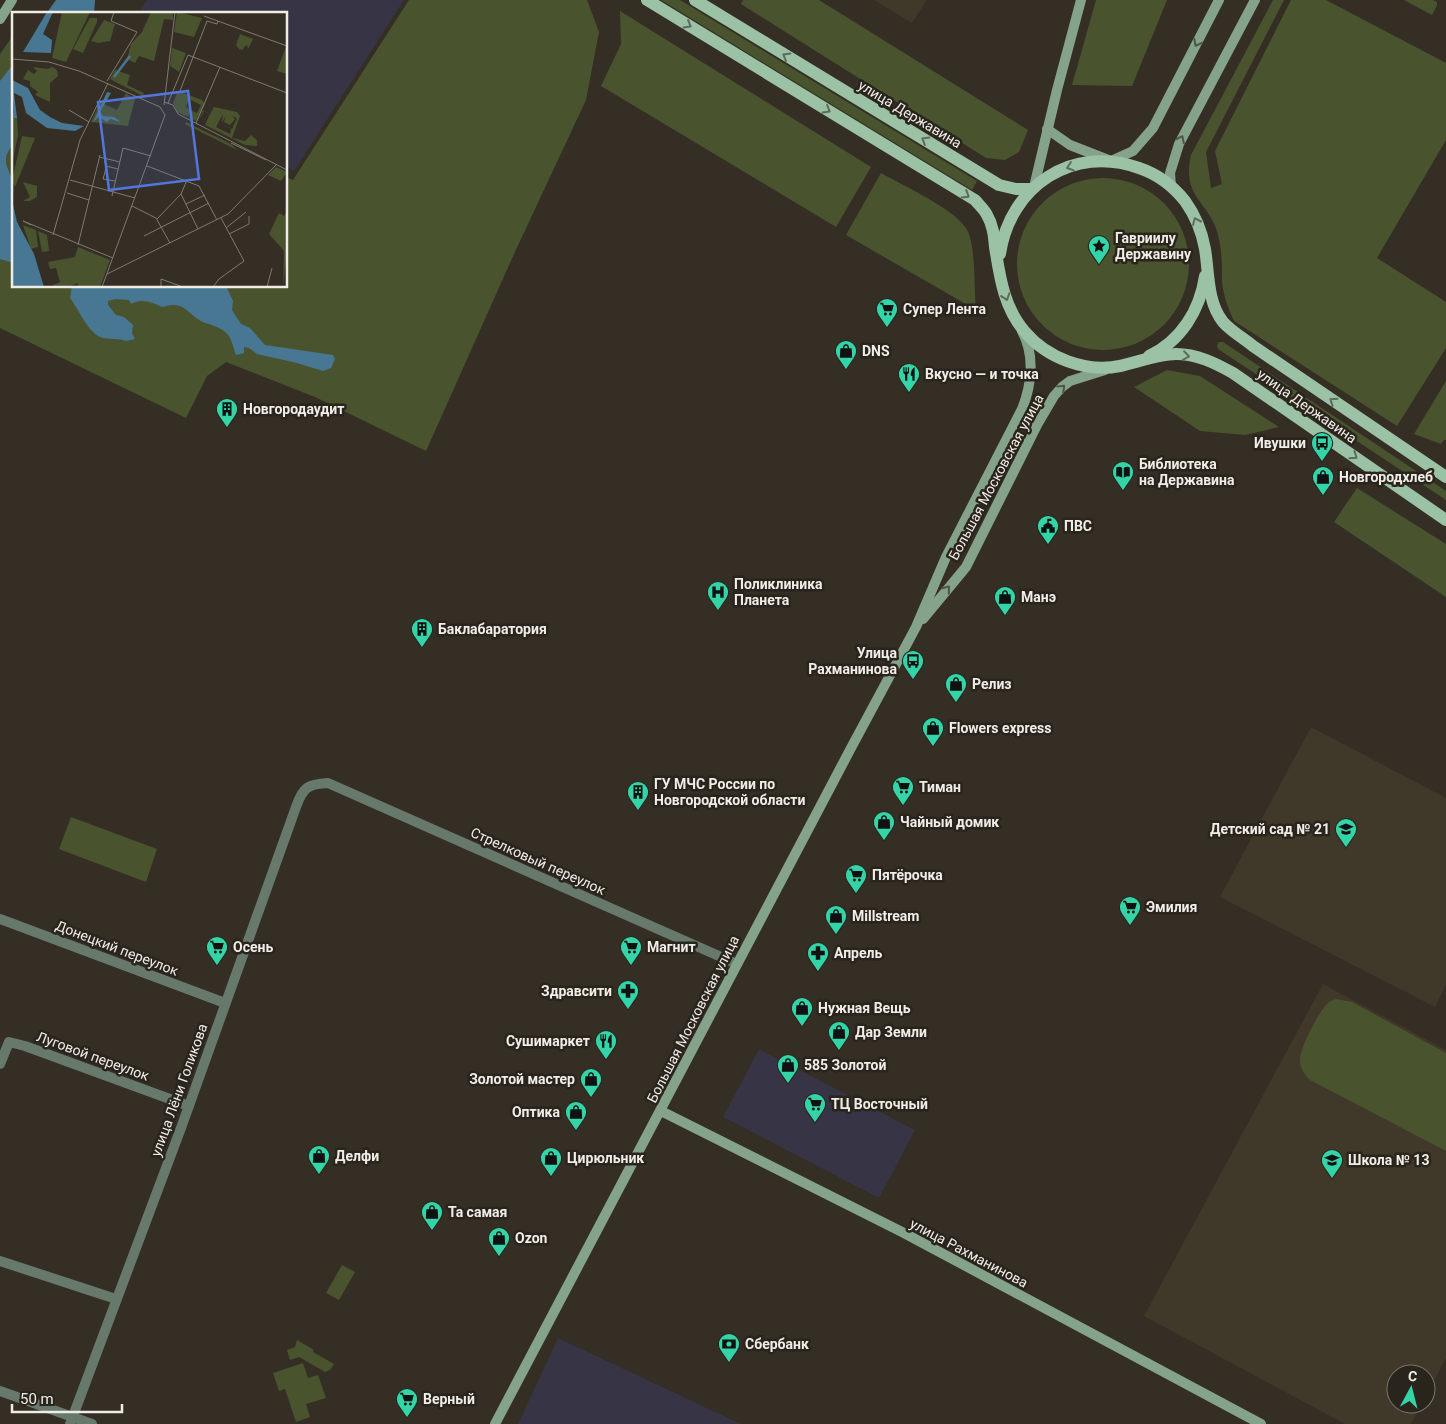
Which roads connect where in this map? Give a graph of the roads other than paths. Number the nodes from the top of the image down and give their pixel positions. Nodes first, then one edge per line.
1 (12, 0) edge
2 (647, 0) edge
3 (695, 0) edge
4 (1082, 0) edge
5 (1219, 0) edge
6 (1255, 0) edge
7 (0, 19) edge
8 (1047, 129) junction
9 (1111, 161) junction
10 (1171, 186) junction
11 (1032, 188) junction
12 (1206, 268) junction
13 (1000, 279) junction
14 (1013, 315) junction
15 (1138, 361) junction
16 (1119, 366) junction
17 (1446, 477) edge
18 (1446, 520) edge
19 (916, 627) junction
20 (328, 783) joint
21 (0, 919) edge
22 (737, 964) junction
23 (225, 1003) junction
24 (0, 1064) edge
25 (189, 1106) junction
26 (661, 1111) junction
27 (0, 1261) edge
28 (116, 1300) junction
29 (0, 1391) edge
30 (72, 1420) edge
31 (92, 1424) edge
32 (495, 1424) edge
33 (1259, 1424) edge

1 - 7 main road
2 -> 13 main road, улица Державина
11 -> 3 main road, улица Державина
4 - 8 main road
5 -> 9 main road
10 -> 6 main road
8 - 9 main road
8 - 11 main road
9 - 10 main road, улица Державина
9 -> 11 main road, улица Державина
12 -> 10 main road, улица Державина
11 - 13 main road, улица Державина
12 - 15 main road, улица Державина
17 -> 12 main road, улица Державина
13 -> 14 main road, улица Державина
14 - 16 main road, улица Державина
14 - 19 main road, Большая Московская улица
15 - 16 main road, улица Державина
15 -> 18 main road, улица Державина
19 -> 16 main road, Большая Московская улица
19 - 22 main road, Большая Московская улица
20 - 22 street, Стрелковый переулок
20 - 23 street, улица Лёни Голикова
21 - 23 street, Донецкий переулок
22 - 26 main road, Большая Московская улица
23 - 25 street, улица Лёни Голикова
24 - 25 street, Луговой переулок
25 - 28 street, улица Лёни Голикова
26 - 32 main road, Большая Московская улица
26 - 33 main road, улица Рахманинова
27 - 28 street
28 - 30 street, улица Лёни Голикова
29 - 30 street
30 - 31 street

